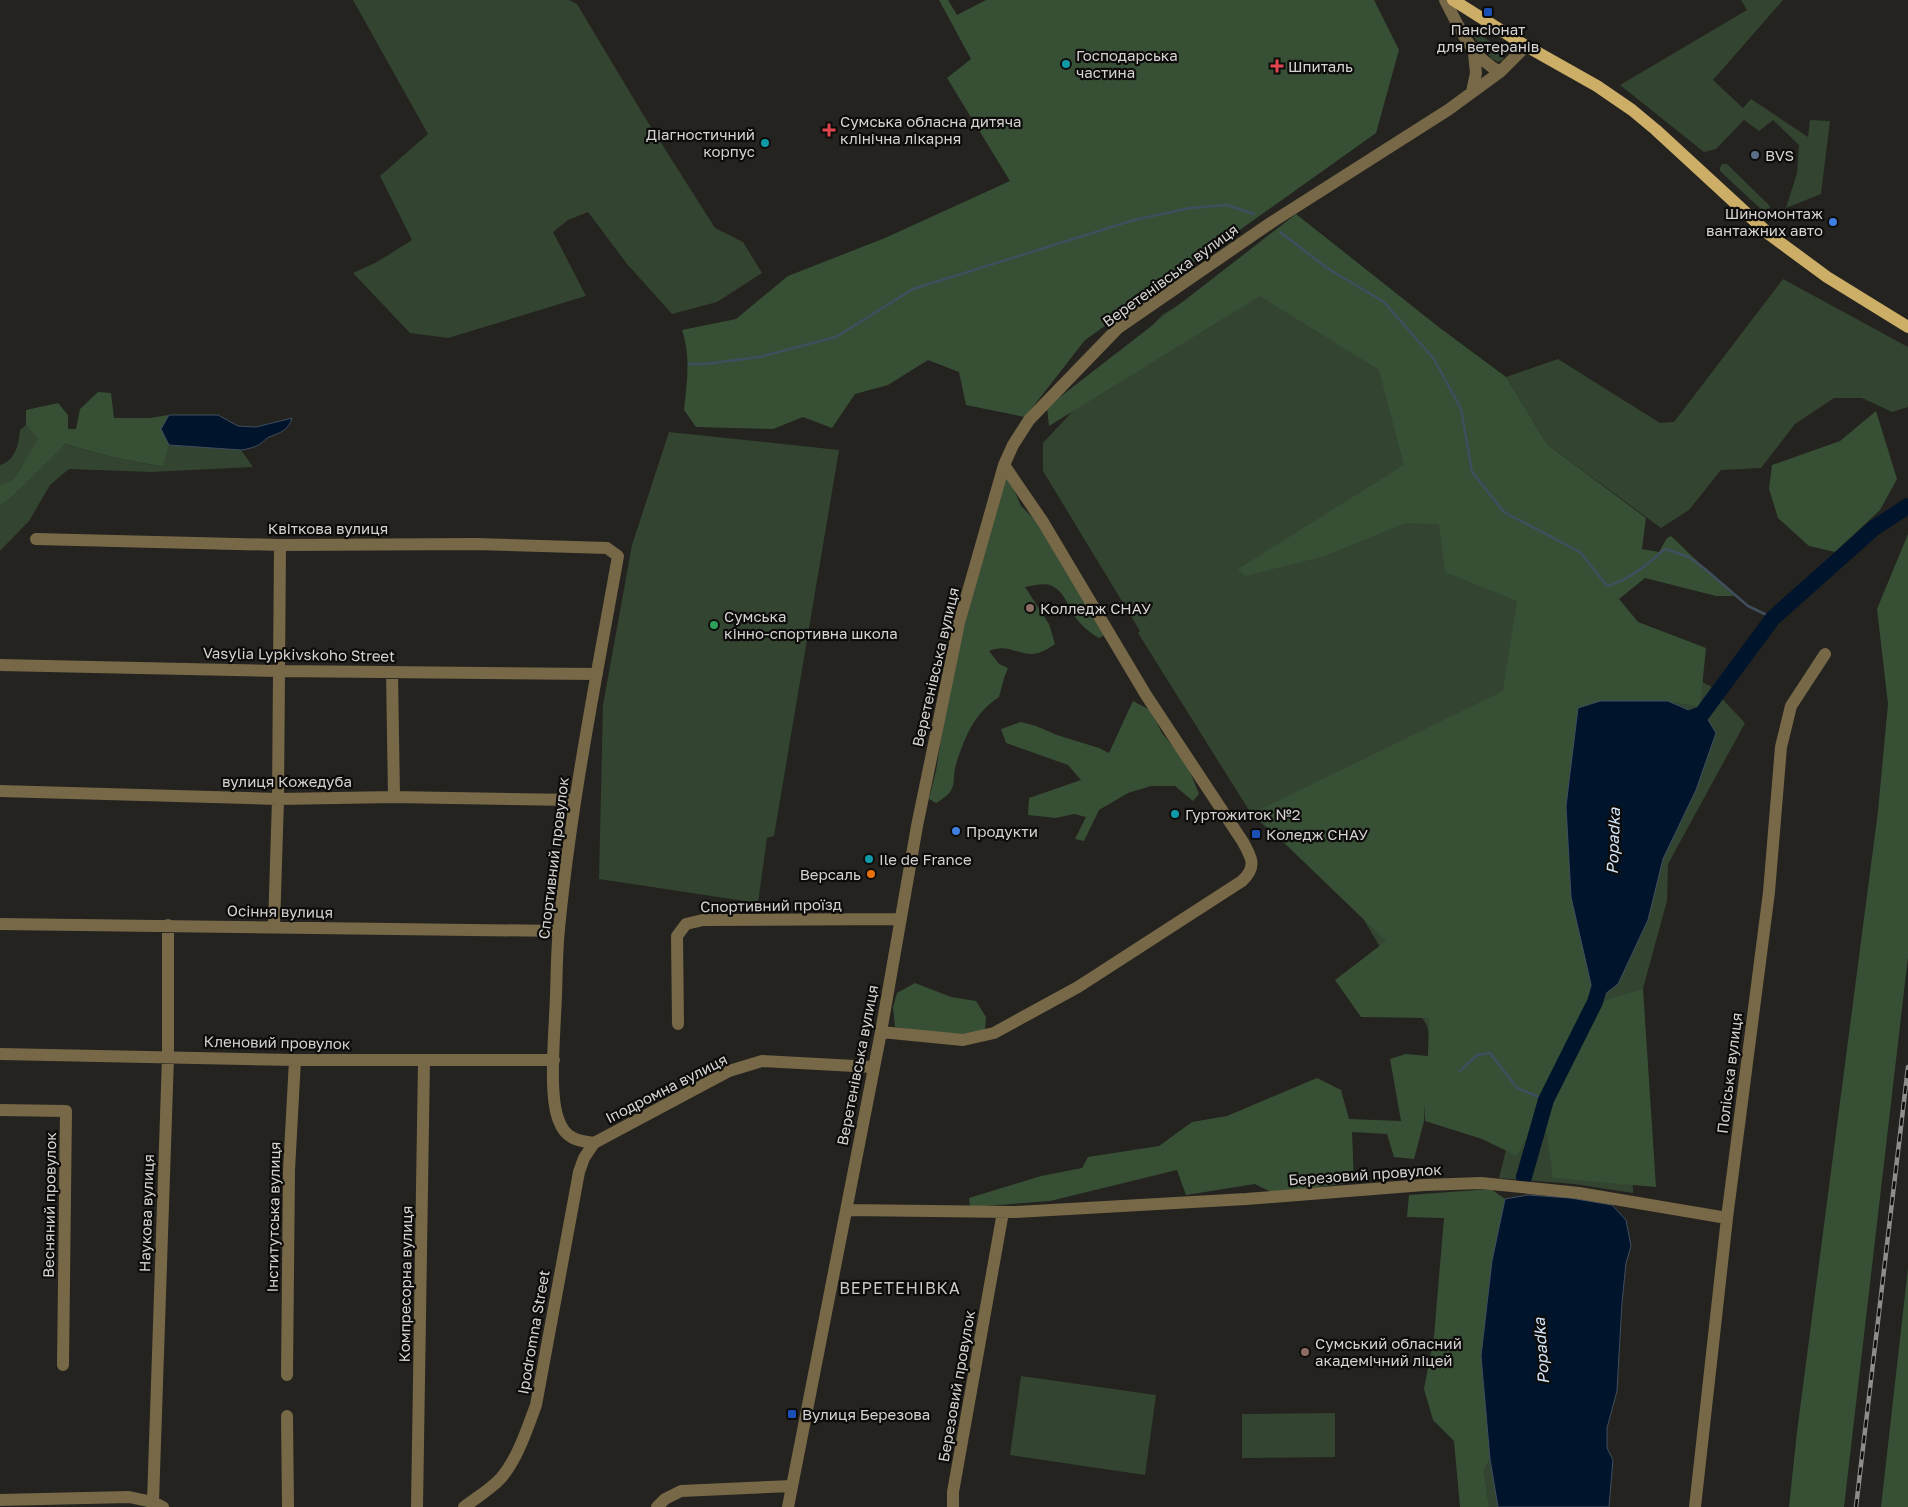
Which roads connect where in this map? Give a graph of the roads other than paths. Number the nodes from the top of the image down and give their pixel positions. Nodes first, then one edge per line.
1 (1445, 0) edge
2 (1452, 0) edge
3 (1526, 46) junction
4 (1474, 53) junction
5 (1500, 72) junction
6 (1472, 92) junction
7 (1908, 327) edge
8 (1004, 465) junction
9 (36, 539) dead end
10 (280, 545) junction
11 (618, 556) joint
12 (1825, 654) dead end
13 (0, 665) edge
14 (279, 671) junction
15 (392, 672) junction
16 (597, 674) junction
17 (0, 791) edge
18 (394, 797) junction
19 (278, 799) junction
20 (574, 800) junction
21 (900, 919) junction
22 (0, 924) edge
23 (168, 925) junction
24 (274, 927) junction
25 (559, 930) junction
26 (678, 1024) dead end
27 (880, 1032) junction
28 (0, 1054) edge
29 (168, 1057) junction
30 (295, 1060) junction
31 (424, 1060) junction
32 (554, 1060) junction
33 (873, 1067) junction
34 (0, 1110) edge
35 (594, 1143) junction
36 (847, 1210) junction
37 (1003, 1212) junction
38 (1727, 1218) junction
39 (63, 1365) dead end
40 (287, 1375) dead end
41 (288, 1416) dead end
42 (792, 1486) junction
43 (0, 1500) edge
44 (158, 1505) edge
45 (288, 1507) edge
46 (417, 1507) edge
47 (464, 1507) edge
48 (657, 1507) edge
49 (788, 1507) edge
50 (953, 1507) edge
51 (1695, 1507) edge

1 - 4 street
2 - 3 main road
3 - 5 street, Веретенівська вулиця
3 - 7 main road
4 - 5 street
4 - 6 street
5 - 6 street, Веретенівська вулиця
6 - 8 street, Веретенівська вулиця
8 - 21 street, Веретенівська вулиця
8 - 27 street
9 - 10 street, Квіткова вулиця
10 - 11 street, Квіткова вулиця
10 - 14 street
11 - 16 street, Спортивний провулок
12 - 38 street, Поліська вулиця
13 - 14 street, Vasylia Lypkivskoho Street
14 - 15 street, Vasylia Lypkivskoho Street
14 - 19 street
15 - 16 street, Vasylia Lypkivskoho Street
15 - 18 street
16 - 20 street, Спортивний провулок
17 - 19 street, вулиця Кожедуба
18 - 19 street, вулиця Кожедуба
18 - 20 street, вулиця Кожедуба
19 - 24 street
20 - 25 street, Спортивний провулок
21 - 26 street, Спортивний проїзд
21 - 27 street, Веретенівська вулиця
22 - 23 street, Осіння вулиця
23 - 24 street, Осіння вулиця
23 - 29 street, Наукова вулиця
24 - 25 street, Осіння вулиця
25 - 32 street, Спортивний провулок
27 - 33 street, Веретенівська вулиця
28 - 29 street, Кленовий провулок
29 - 30 street, Кленовий провулок
29 - 44 street, Наукова вулиця
30 - 31 street, Кленовий провулок
30 - 40 street, Інститутська вулиця
31 - 32 street, Кленовий провулок
31 - 46 street, Компресорна вулиця
32 - 35 street, Спортивний провулок
33 - 35 street, Іподромна вулиця
33 - 36 street, Веретенівська вулиця
34 - 39 street, Весняний провулок
35 - 47 street, Ipodromna Street
36 - 37 street, Березовий провулок
36 - 42 street, Веретенівська вулиця
37 - 38 street, Березовий провулок
37 - 50 street, Березовий провулок
38 - 51 street, Поліська вулиця
41 - 45 street
42 - 48 street
42 - 49 street, Веретенівська вулиця
43 - 44 street

